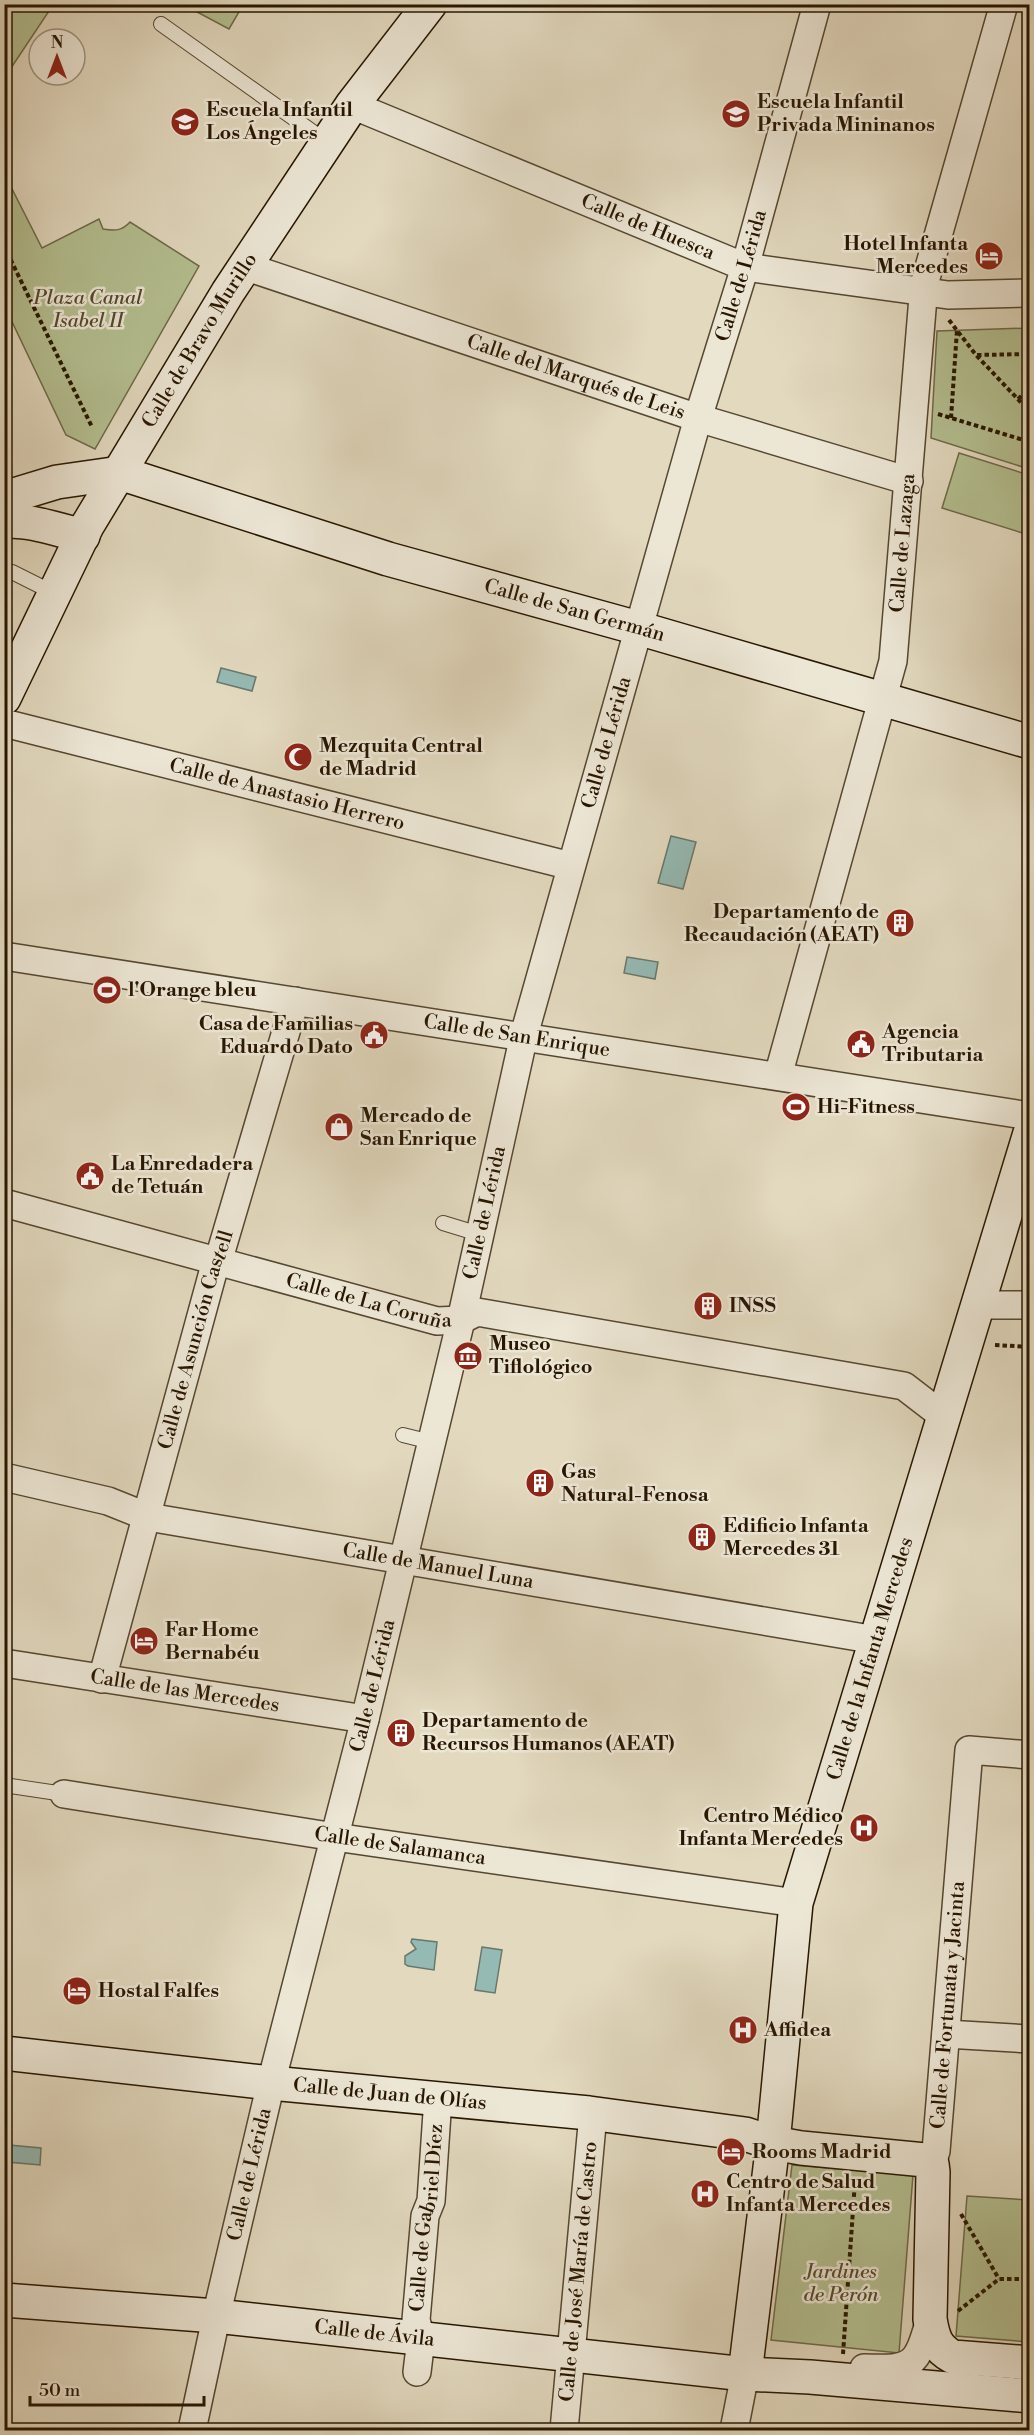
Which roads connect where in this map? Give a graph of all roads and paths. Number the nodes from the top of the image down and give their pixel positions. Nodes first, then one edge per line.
1 (430, 4) edge
2 (817, 4) edge
3 (1004, 4) edge
4 (161, 24) dead end
5 (352, 105) junction
6 (327, 142) junction
7 (4, 246) edge
8 (244, 266) junction
9 (745, 267) junction
10 (924, 292) junction
11 (1029, 293) edge
12 (948, 319) dead end
13 (957, 329) junction
14 (1029, 354) edge
15 (976, 355) junction
16 (1029, 388) edge
17 (1018, 399) junction
18 (915, 408) junction
19 (1029, 412) edge
20 (698, 418) junction
21 (951, 418) junction
22 (92, 427) dead end
23 (1029, 442) edge
24 (120, 473) junction
25 (909, 481) junction
26 (4, 498) edge
27 (4, 522) edge
28 (83, 536) junction
29 (12, 573) dead end
30 (54, 593) junction
31 (638, 628) junction
32 (4, 698) edge
33 (883, 699) junction
34 (4, 723) edge
35 (1029, 742) edge
36 (571, 866) junction
37 (4, 956) edge
38 (295, 1001) junction
39 (524, 1035) junction
40 (778, 1076) junction
41 (1029, 1116) edge
42 (1029, 1133) edge
43 (4, 1203) edge
44 (443, 1223) dead end
45 (479, 1234) junction
46 (216, 1262) junction
47 (977, 1305) junction
48 (1029, 1305) edge
49 (461, 1320) junction
50 (995, 1345) dead end
51 (1029, 1347) edge
52 (943, 1416) junction
53 (403, 1435) dead end
54 (431, 1442) junction
55 (4, 1478) edge
56 (148, 1516) junction
57 (402, 1559) junction
58 (876, 1640) junction
59 (4, 1663) edge
60 (102, 1679) junction
61 (365, 1719) junction
62 (1029, 1755) edge
63 (4, 1785) edge
64 (64, 1794) joint
65 (335, 1837) junction
66 (796, 1903) junction
67 (946, 2034) junction
68 (1029, 2039) edge
69 (4, 2053) edge
70 (271, 2083) junction
71 (438, 2098) junction
72 (589, 2113) junction
73 (773, 2143) junction
74 (932, 2164) junction
75 (855, 2180) dead end
76 (961, 2213) dead end
77 (999, 2279) junction
78 (1029, 2279) edge
79 (4, 2300) edge
80 (216, 2316) junction
81 (942, 2320) junction
82 (421, 2339) junction
83 (572, 2356) junction
84 (843, 2357) dead end
85 (1029, 2363) edge
86 (417, 2372) dead end
87 (745, 2374) junction
88 (810, 2377) junction
89 (1029, 2396) edge
90 (192, 2430) edge
91 (564, 2430) edge
92 (734, 2430) edge

1 - 5 main road, Calle de Bravo Murillo
2 - 9 street, Calle de Lérida
3 - 10 street, Calle de Lazaga
4 - 6 lane
5 - 6 main road, Calle de Bravo Murillo
5 - 9 street, Calle de Huesca
6 - 8 main road, Calle de Bravo Murillo
7 - 22 path
8 - 20 street, Calle del Marqués de Leis
8 - 24 main road, Calle de Bravo Murillo
9 - 10 street, Calle de Huesca
9 - 20 street, Calle de Lérida
10 - 11 street, Calle de Huesca
10 - 18 street, Calle de Lazaga
12 - 13 path
13 - 15 path
13 - 21 path
14 - 15 path
15 - 17 path
16 - 17 path
17 - 19 path
18 - 21 path
18 - 25 street, Calle de Lazaga
20 - 25 street, Calle del Marqués de Leis
20 - 31 street, Calle de Lérida
21 - 23 path
24 - 26 main road
24 - 28 main road, Calle de Bravo Murillo
24 - 31 main road, Calle de San Germán
25 - 33 street, Calle de Lazaga
27 - 28 main road
28 - 30 main road, Calle de Bravo Murillo
29 - 30 lane
30 - 32 main road, Calle de Bravo Murillo
31 - 33 main road, Calle de San Germán
31 - 36 street, Calle de Lérida
33 - 35 main road, Calle de San Germán
33 - 40 street, Calle de Lazaga
34 - 36 street, Calle de Anastasio Herrero
36 - 39 street, Calle de Lérida
37 - 38 street, Calle de San Enrique
38 - 39 street, Calle de San Enrique
38 - 46 street, Calle de Asunción Castell
39 - 40 street, Calle de San Enrique
39 - 45 street, Calle de Lérida
40 - 41 street, Calle de San Enrique
42 - 47 main road, Calle de la Infanta Mercedes
43 - 46 street, Calle de La Coruña
44 - 45 lane
45 - 49 street, Calle de Lérida
46 - 49 street, Calle de La Coruña
46 - 56 street, Calle de Asunción Castell
47 - 48 street
47 - 52 main road, Calle de la Infanta Mercedes
49 - 52 street, Calle de La Coruña
49 - 54 street, Calle de Lérida
50 - 51 path
52 - 58 main road, Calle de la Infanta Mercedes
53 - 54 lane
54 - 57 street, Calle de Lérida
55 - 56 street, Calle de Manuel Luna
56 - 57 street, Calle de Manuel Luna
56 - 60 street, Calle de Asunción Castell
57 - 58 street, Calle de Manuel Luna
57 - 61 street, Calle de Lérida
58 - 66 main road, Calle de la Infanta Mercedes
59 - 60 street, Calle de las Mercedes
60 - 61 street, Calle de las Mercedes
61 - 65 street, Calle de Lérida
62 - 67 street, Calle de Fortunata y Jacinta
63 - 64 lane, Calle de Salamanca
64 - 65 street, Calle de Salamanca
65 - 66 street, Calle de Salamanca
65 - 70 street, Calle de Lérida
66 - 73 main road, Calle de la Infanta Mercedes
67 - 68 street
67 - 74 street, Calle de Fortunata y Jacinta
69 - 70 main road, Calle de Juan de Olías
70 - 71 main road, Calle de Juan de Olías
70 - 80 street, Calle de Lérida
71 - 72 main road, Calle de Juan de Olías
71 - 82 street, Calle de Gabriel Díez
72 - 73 main road, Calle de Juan de Olías
72 - 83 street, Calle de José María de Castro
73 - 74 main road, Calle de Juan de Olías
73 - 87 main road, Calle de la Infanta Mercedes
74 - 81 main road, Calle de Fortunata y Jacinta
75 - 84 path
76 - 77 path
77 - 78 path
77 - 81 path
79 - 80 main road, Calle de Ávila
80 - 82 main road, Calle de Ávila
80 - 90 street, Calle de Lérida
81 - 85 main road, Calle de Fortunata y Jacinta
81 - 88 street
82 - 83 main road, Calle de Ávila
82 - 86 street, Calle de Gabriel Díez
83 - 87 main road, Calle de Ávila
83 - 91 street, Calle de José María de Castro
87 - 88 main road, Calle de Ávila
87 - 92 street
88 - 89 main road, Calle de Ávila

